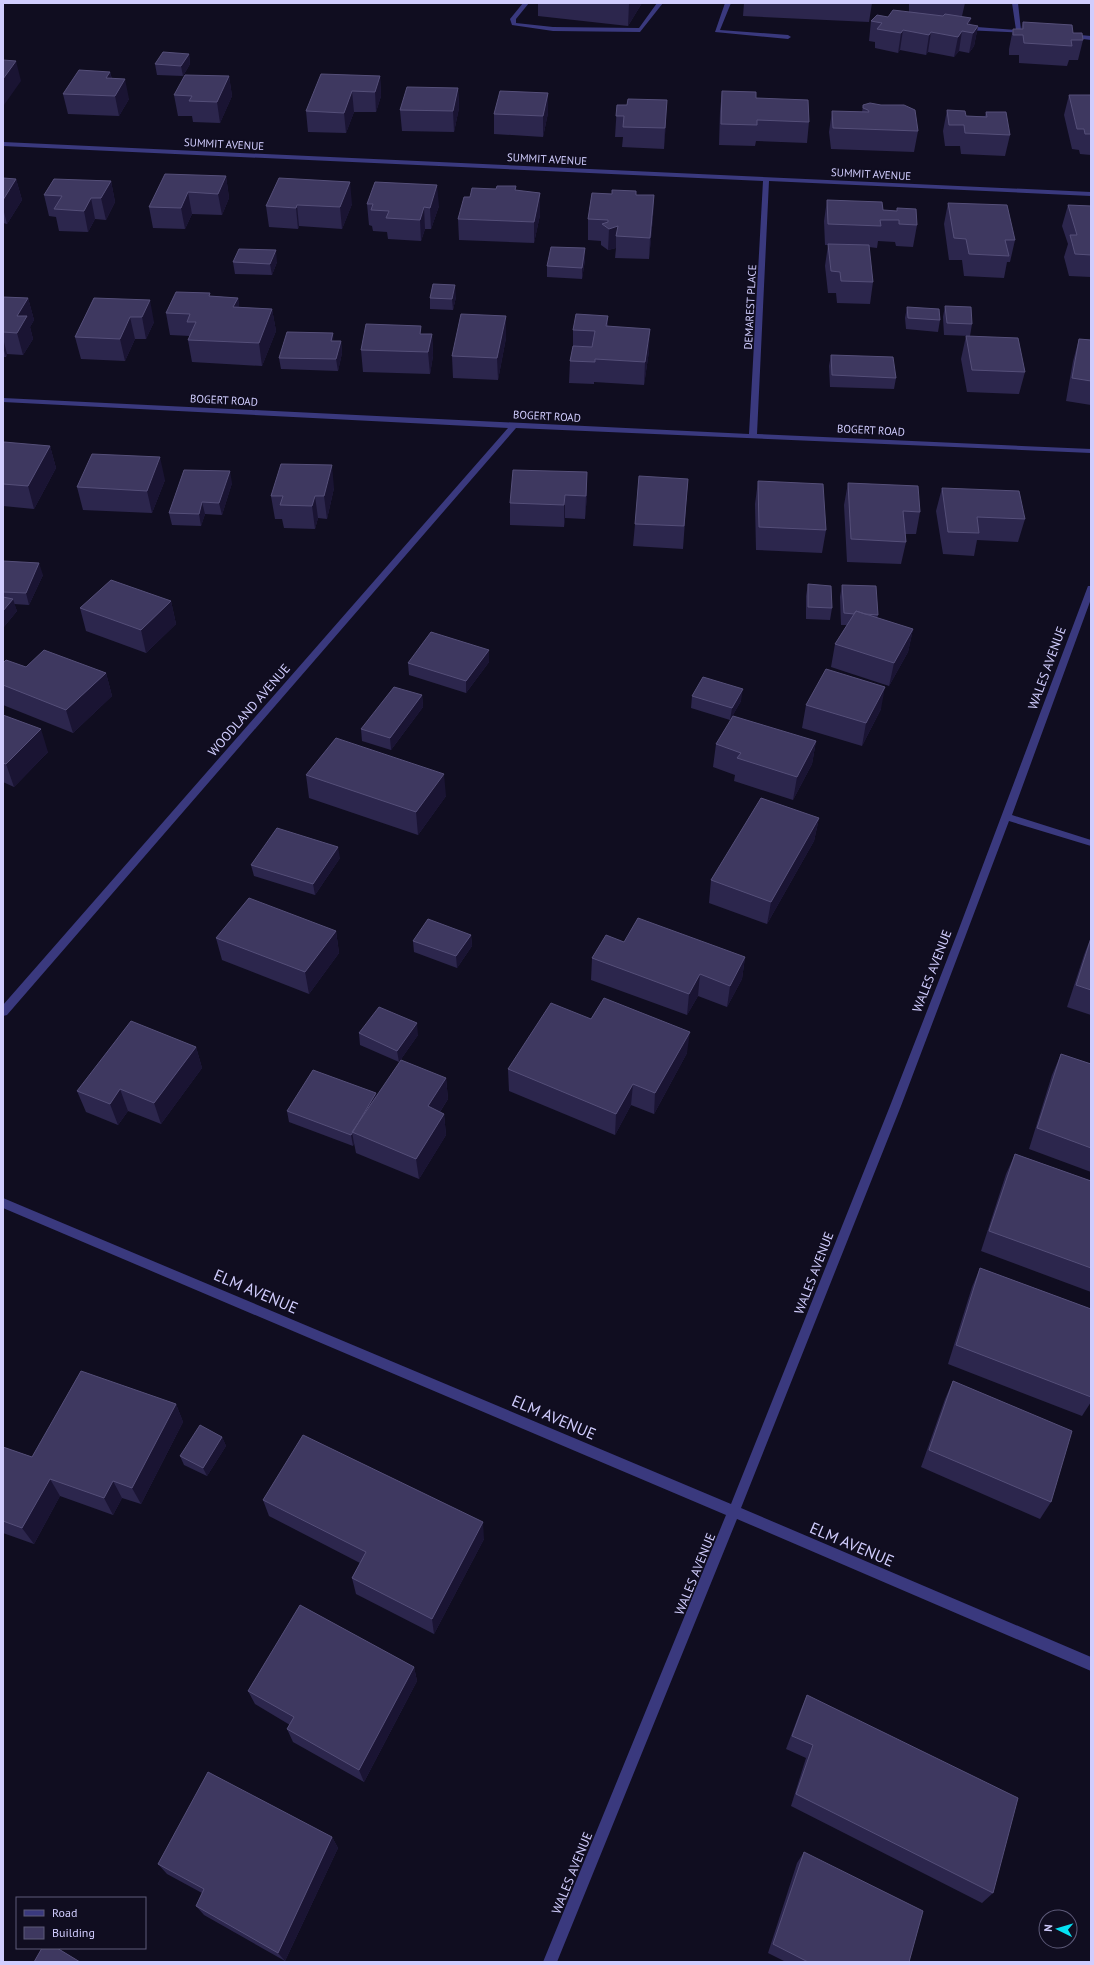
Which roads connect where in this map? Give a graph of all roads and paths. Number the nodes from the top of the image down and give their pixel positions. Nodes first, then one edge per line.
1 (526, 3) edge
2 (660, 3) edge
3 (728, 3) edge
4 (1015, 3) edge
5 (954, 28) edge
6 (1019, 31) junction
7 (1033, 33) edge
8 (1062, 35) edge
9 (788, 37) dead end
10 (1091, 38) edge
11 (3, 144) edge
12 (766, 179) junction
13 (1091, 194) edge
14 (3, 400) edge
15 (514, 426) junction
16 (753, 436) junction
17 (1091, 451) edge
18 (1091, 588) edge
19 (1008, 817) junction
20 (1091, 842) edge
21 (3, 1012) edge
22 (3, 1203) edge
23 (735, 1512) junction
24 (1091, 1664) edge
25 (550, 1962) edge

1 - 2 street
3 - 9 street
4 - 6 street
5 - 6 street
6 - 7 street
8 - 10 street
11 - 12 street, SUMMIT AVENUE
12 - 13 street, SUMMIT AVENUE
12 - 16 street, DEMAREST PLACE
14 - 15 street, BOGERT ROAD
15 - 16 street, BOGERT ROAD
15 - 21 street, WOODLAND AVENUE
16 - 17 street, BOGERT ROAD
18 - 19 street, WALES AVENUE
19 - 20 street
19 - 23 street, WALES AVENUE
22 - 23 street, ELM AVENUE
23 - 24 street, ELM AVENUE
23 - 25 street, WALES AVENUE

